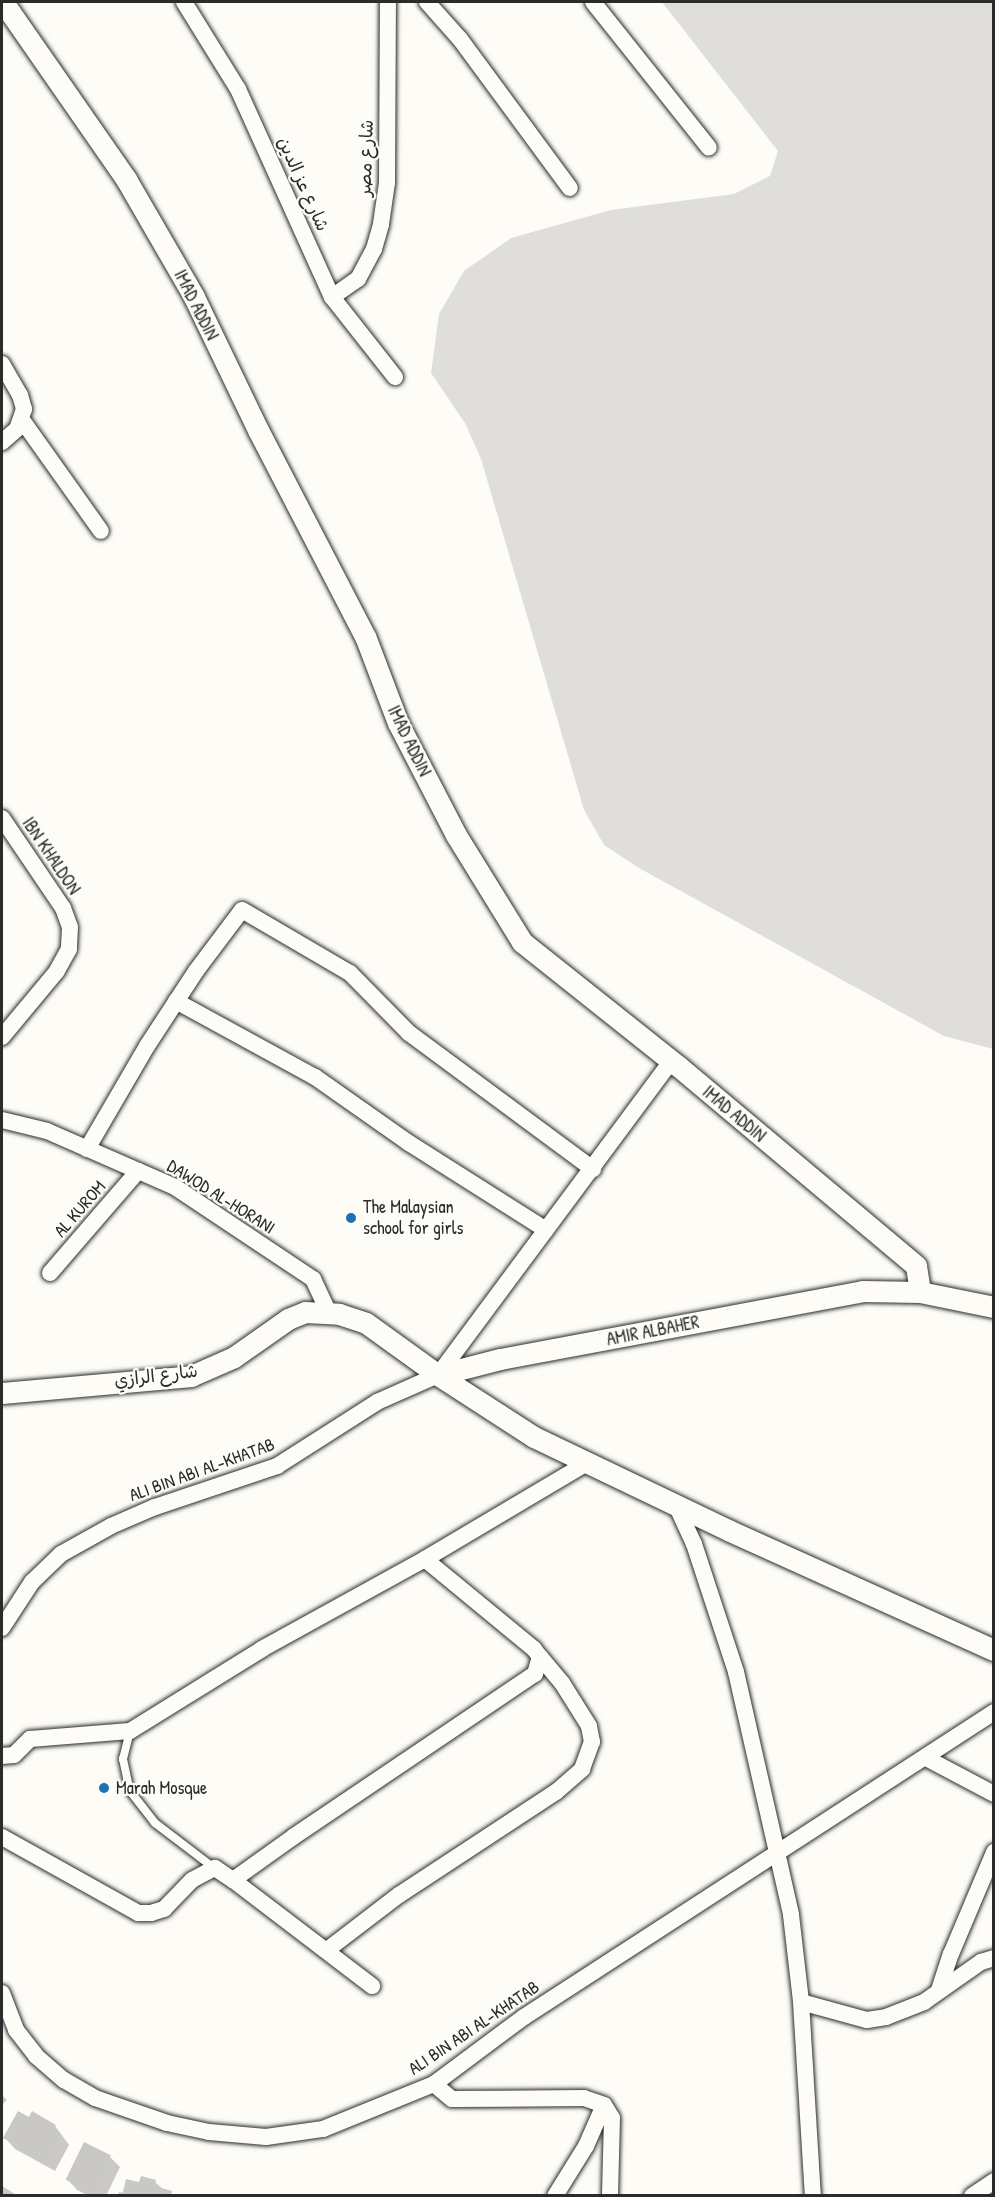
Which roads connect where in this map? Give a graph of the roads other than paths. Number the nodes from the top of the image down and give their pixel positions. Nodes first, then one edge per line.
1 (3, 2) edge
2 (183, 2) edge
3 (388, 2) edge
4 (427, 2) edge
5 (593, 2) edge
6 (709, 148) dead end
7 (570, 188) dead end
8 (333, 297) junction
9 (2, 364) edge
10 (395, 377) dead end
11 (22, 420) junction
12 (2, 442) edge
13 (101, 531) dead end
14 (2, 818) edge
15 (176, 1001) junction
16 (2, 1037) edge
17 (671, 1061) junction
18 (2, 1120) edge
19 (87, 1149) junction
20 (593, 1169) junction
21 (138, 1171) junction
22 (546, 1230) junction
23 (50, 1273) dead end
24 (920, 1292) junction
25 (993, 1307) edge
26 (330, 1313) junction
27 (438, 1375) junction
28 (2, 1393) edge
29 (587, 1463) junction
30 (676, 1505) junction
31 (425, 1558) junction
32 (2, 1628) edge
33 (993, 1650) edge
34 (540, 1657) junction
35 (993, 1712) edge
36 (130, 1731) junction
37 (2, 1756) edge
38 (926, 1758) junction
39 (993, 1794) edge
40 (2, 1837) edge
41 (993, 1852) edge
42 (776, 1853) junction
43 (215, 1868) junction
44 (233, 1880) junction
45 (327, 1950) junction
46 (993, 1958) edge
47 (372, 1986) dead end
48 (939, 1990) junction
49 (2, 1993) edge
50 (801, 2002) junction
51 (434, 2084) junction
52 (604, 2105) junction
53 (993, 2181) edge
54 (555, 2196) edge
55 (610, 2196) edge
56 (813, 2196) edge
57 (972, 2196) edge

1 - 17 street, IMAD ADDIN
2 - 8 street, شارع عز الدين
3 - 8 street, شارع مصر
4 - 7 street
5 - 6 street
8 - 10 street, شارع عز الدين
9 - 11 street
11 - 12 street
11 - 13 street
14 - 16 street, IBN KHALDON
15 - 19 street
15 - 20 street
15 - 22 street
17 - 20 street
17 - 24 street, IMAD ADDIN
18 - 19 street, DAWOD AL-HORANI
19 - 21 street, DAWOD AL-HORANI
20 - 22 street
21 - 23 street, AL KUROM
21 - 26 street, DAWOD AL-HORANI
22 - 27 street
24 - 25 street, AMIR ALBAHER
24 - 27 street, AMIR ALBAHER
26 - 27 street
26 - 28 street, شارع الرازي
27 - 29 street
27 - 32 street, ALI BIN ABI AL-KHATAB
29 - 30 street
29 - 31 street
30 - 33 street
30 - 42 street
31 - 34 street
31 - 36 street
34 - 44 street
34 - 45 street
35 - 38 street, ALI BIN ABI AL-KHATAB
36 - 37 street
36 - 43 lane
38 - 39 street
38 - 42 street, ALI BIN ABI AL-KHATAB
40 - 43 street
41 - 48 street
42 - 50 street
42 - 51 street, ALI BIN ABI AL-KHATAB
43 - 44 street
44 - 45 street
45 - 47 street
46 - 48 street
48 - 50 street
49 - 51 street, ALI BIN ABI AL-KHATAB
50 - 56 street
51 - 52 street
52 - 54 street
52 - 55 street
53 - 57 street

